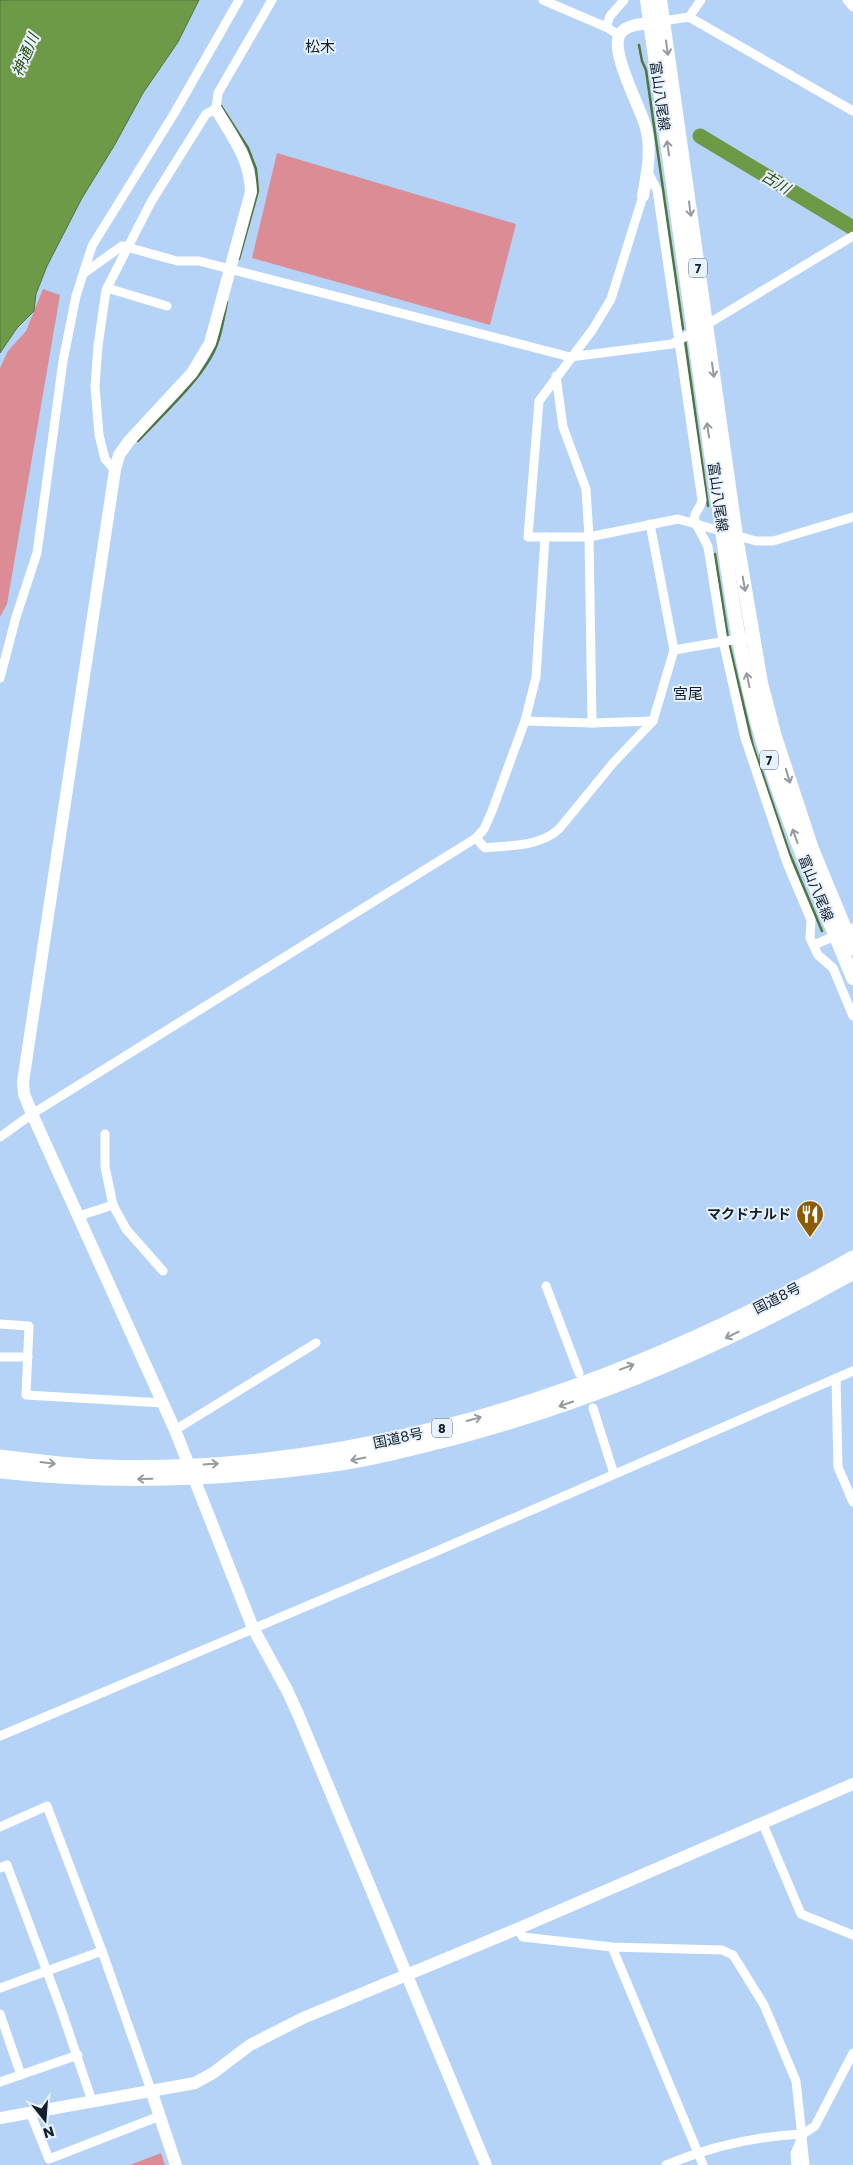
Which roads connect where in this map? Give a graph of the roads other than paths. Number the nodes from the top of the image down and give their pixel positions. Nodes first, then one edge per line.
1 (239, 0) edge
2 (272, 0) edge
3 (543, 0) edge
4 (624, 0) edge
5 (647, 0) edge
6 (660, 0) edge
7 (701, 0) edge
8 (847, 0) edge
9 (853, 7) edge
10 (689, 17) junction
11 (657, 22) junction
12 (606, 27) junction
13 (619, 35) junction
14 (216, 109) junction
15 (853, 110) edge
16 (648, 172) junction
17 (643, 196) joint
18 (853, 236) edge
19 (128, 247) junction
20 (231, 270) junction
21 (84, 273) junction
22 (107, 288) junction
23 (167, 306) dead end
24 (700, 328) junction
25 (678, 340) junction
26 (570, 357) junction
27 (556, 376) junction
28 (115, 470) junction
29 (853, 517) edge
30 (695, 523) junction
31 (650, 524) junction
32 (729, 533) junction
33 (589, 537) junction
34 (545, 538) junction
35 (746, 637) junction
36 (723, 641) junction
37 (674, 650) junction
38 (0, 678) edge
39 (525, 721) junction
40 (653, 721) junction
41 (592, 724) junction
42 (476, 838) junction
43 (845, 932) edge
44 (814, 944) junction
45 (853, 948) edge
46 (853, 978) edge
47 (853, 1016) edge
48 (32, 1114) junction
49 (105, 1134) dead end
50 (0, 1137) edge
51 (112, 1206) junction
52 (79, 1216) junction
53 (853, 1258) edge
54 (163, 1271) dead end
55 (853, 1272) edge
56 (546, 1286) dead end
57 (0, 1324) edge
58 (316, 1342) dead end
59 (0, 1357) edge
60 (28, 1357) junction
61 (853, 1371) edge
62 (579, 1373) dead end
63 (836, 1378) junction
64 (163, 1403) junction
65 (592, 1408) dead end
66 (175, 1430) junction
67 (0, 1457) edge
68 (0, 1471) edge
69 (191, 1471) junction
70 (614, 1474) junction
71 (853, 1502) edge
72 (253, 1628) junction
73 (0, 1736) edge
74 (853, 1784) edge
75 (762, 1822) junction
76 (0, 1827) edge
77 (0, 1868) edge
78 (517, 1929) junction
79 (853, 1936) edge
80 (612, 1947) junction
81 (102, 1951) junction
82 (47, 1971) junction
83 (407, 1975) junction
84 (0, 1988) edge
85 (0, 2014) edge
86 (853, 2053) edge
87 (78, 2055) junction
88 (20, 2075) junction
89 (0, 2082) edge
90 (151, 2090) junction
91 (92, 2101) junction
92 (30, 2112) junction
93 (160, 2116) junction
94 (0, 2118) edge
95 (803, 2134) junction
96 (698, 2152) junction
97 (176, 2165) edge
98 (486, 2165) edge
99 (666, 2165) edge
100 (703, 2165) edge
101 (796, 2165) edge
102 (805, 2165) edge

1 - 21 street
2 - 14 street
3 - 12 street
4 - 12 street
5 - 11 main road, 富山八尾線 / 7
6 - 11 main road, 富山八尾線 / 7
7 - 10 street
8 - 9 street
10 - 11 street
10 - 15 street
11 - 13 street
11 - 24 main road, 富山八尾線 / 7
12 - 13 street
13 - 16 street
14 - 19 street
14 - 20 street
16 - 17 street
16 - 25 street
17 - 26 street
18 - 24 street
19 - 20 street
19 - 21 street
19 - 22 street
20 - 26 street
20 - 28 street
21 - 38 street
22 - 23 street
22 - 28 street
24 - 25 street
24 - 32 main road, 富山八尾線 / 7
25 - 26 street
25 - 30 street
26 - 27 street
27 - 33 street
27 - 34 street
28 - 48 street
29 - 32 street
30 - 31 street
30 - 32 street
30 - 36 street
31 - 33 street
31 - 37 street
32 - 35 main road, 富山八尾線 / 7
33 - 34 street
33 - 41 street
34 - 39 street
35 - 36 street
35 - 43 main road, 富山八尾線 / 7
36 - 37 street
36 - 44 street
37 - 40 street
39 - 41 street
39 - 42 street
40 - 41 street
40 - 42 street
42 - 48 street
43 - 44 street
43 - 45 main road, 富山八尾線 / 7
43 - 46 main road, 富山八尾線 / 7
44 - 47 street
48 - 50 street
48 - 52 street
49 - 51 street
51 - 52 street
51 - 54 street
52 - 64 street
69 -> 53 highway, 国道8号 / 8
55 -> 69 highway, 国道8号 / 8
56 - 62 street
57 - 60 street
58 - 66 street
59 - 60 street
60 - 64 street
61 - 63 street
63 - 70 street
63 - 71 street
64 - 66 street
65 - 70 street
66 - 69 street
67 -> 69 highway, 国道8号 / 8
69 -> 68 highway, 国道8号 / 8
69 - 72 street
70 - 72 street
72 - 73 street
72 - 83 street
74 - 75 street
75 - 78 street
75 - 79 street
76 - 81 street
77 - 82 street
78 - 80 street
78 - 83 street
80 - 95 street
80 - 96 street
81 - 82 street
81 - 90 street
82 - 84 street
82 - 87 street
83 - 90 street
83 - 98 street
85 - 88 street
86 - 95 street
87 - 88 street
87 - 91 street
88 - 89 street
90 - 91 street
90 - 93 street
91 - 92 street
92 - 93 street
92 - 94 street
93 - 97 street
95 - 96 street
95 - 101 street
95 - 102 street
96 - 99 street
96 - 100 street

